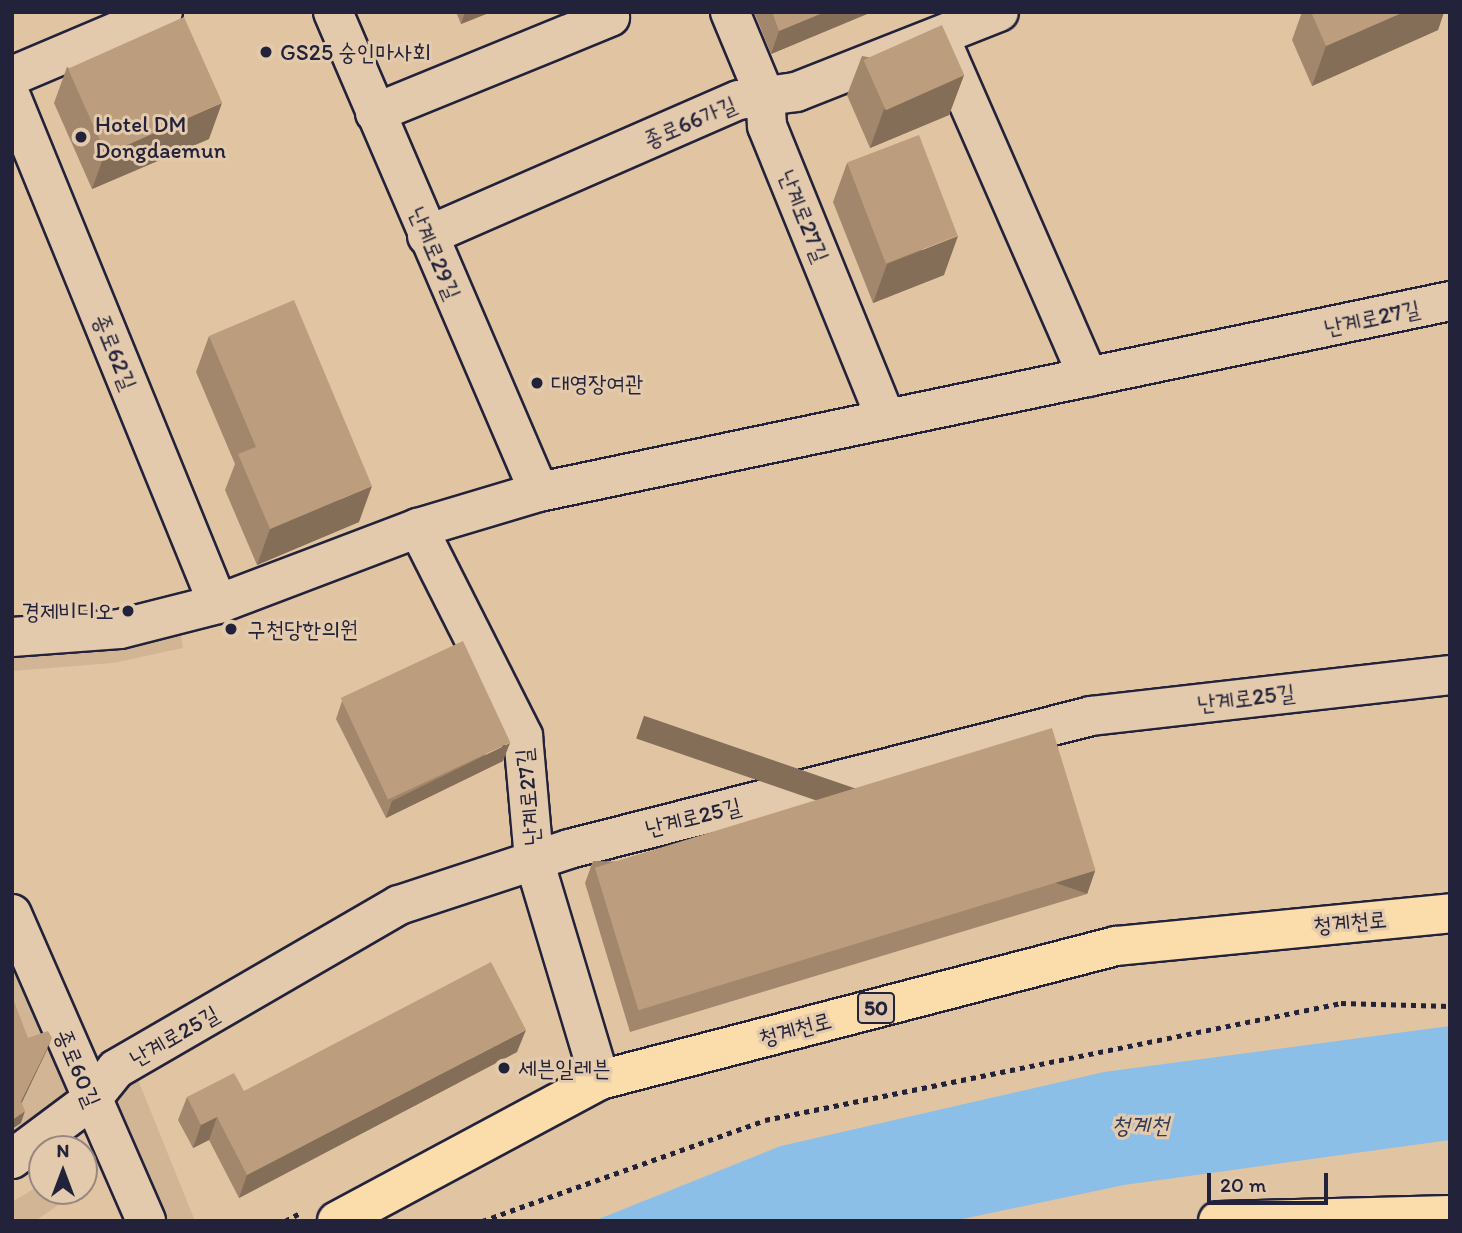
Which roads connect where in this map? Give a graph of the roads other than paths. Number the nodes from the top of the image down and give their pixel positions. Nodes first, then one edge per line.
1 (163, 12) edge
2 (333, 12) edge
3 (730, 12) edge
4 (999, 12) edge
5 (610, 17) dead end
6 (939, 36) junction
7 (12, 76) edge
8 (765, 96) junction
9 (12, 99) edge
10 (375, 113) junction
11 (23, 157) edge
12 (427, 236) junction
13 (1450, 301) edge
14 (1088, 377) junction
15 (886, 419) junction
16 (539, 492) junction
17 (418, 528) junction
18 (218, 604) junction
19 (12, 637) edge
20 (1450, 675) edge
21 (534, 860) junction
22 (1450, 913) edge
23 (12, 914) edge
24 (600, 1080) junction
25 (92, 1100) junction
26 (12, 1159) edge
27 (1450, 1215) edge
28 (146, 1221) edge
29 (337, 1221) edge
30 (1218, 1221) edge

1 - 7 street
2 - 10 street, 난계로29길
3 - 8 street, 난계로27길
4 - 6 street, 종로66가길
5 - 10 street
6 - 8 street, 종로66가길
6 - 14 street
8 - 12 street, 종로66가길
8 - 15 street, 난계로27길
9 - 11 street, 종로62길
10 - 12 street, 난계로29길
11 - 18 street, 종로62길
12 - 16 street, 난계로29길
13 - 14 street, 난계로27길
14 - 15 street, 난계로27길
15 - 16 street, 난계로27길
16 - 17 street, 난계로27길
17 - 18 street, 난계로27길
17 - 21 street, 난계로27길
18 - 19 street, 난계로27길
20 - 21 street, 난계로25길
21 - 24 street, 난계로27길
21 - 25 street, 난계로25길
22 - 24 main road, 청계천로 / 50
23 - 25 street, 종로60길
24 - 29 main road, 청계천로 / 50
25 - 26 street, 난계로25길
25 - 28 street, 종로60길
27 - 30 main road

